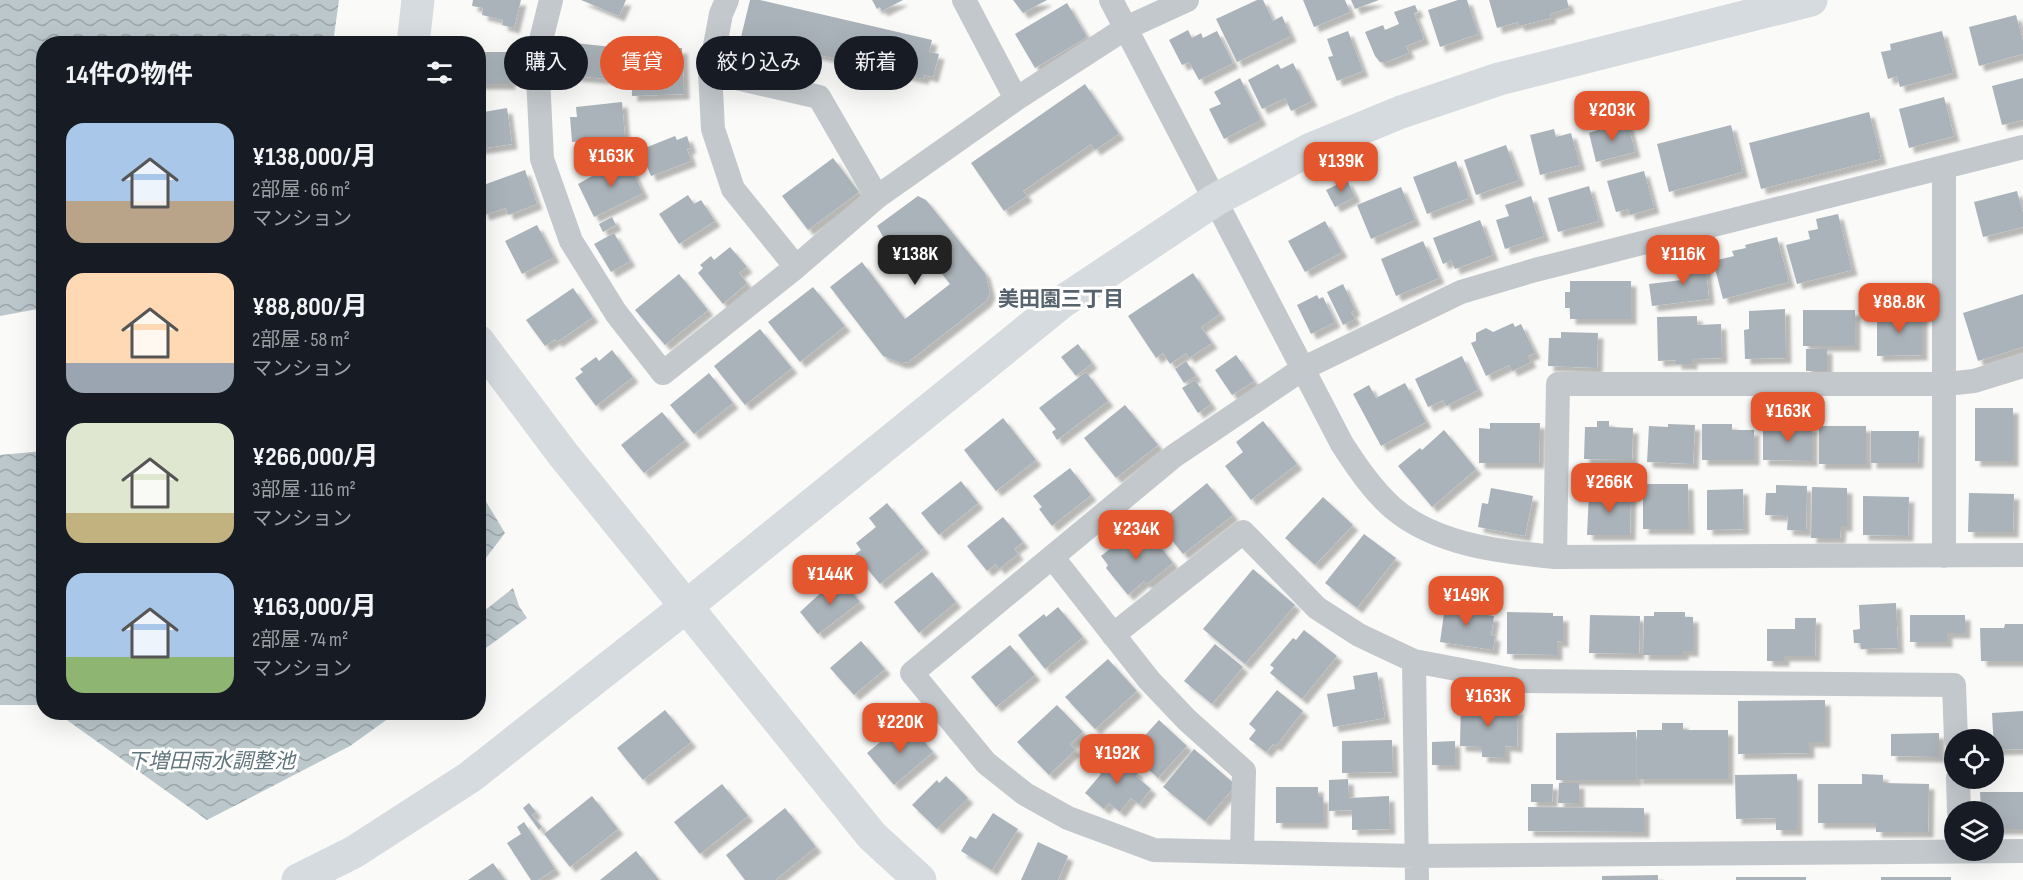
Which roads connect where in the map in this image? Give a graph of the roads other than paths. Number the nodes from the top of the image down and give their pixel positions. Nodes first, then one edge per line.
1 (418, 0) edge
2 (551, 0) edge
3 (727, 0) edge
4 (964, 0) edge
5 (1112, 0) edge
6 (1187, 0) edge
7 (1811, 0) edge
8 (1125, 28) junction
9 (413, 36) edge
10 (717, 36) edge
11 (711, 90) edge
12 (792, 90) edge
13 (1016, 99) junction
14 (2023, 147) edge
15 (1944, 168) junction
16 (877, 197) junction
17 (1215, 200) junction
18 (796, 267) junction
19 (486, 352) edge
20 (2023, 366) edge
21 (1304, 368) junction
22 (1946, 384) junction
23 (2023, 555) edge
24 (1944, 556) junction
25 (1555, 557) junction
26 (1053, 558) junction
27 (688, 605) junction
28 (1113, 635) junction
29 (1414, 661) junction
30 (1956, 729) edge
31 (1944, 851) edge
32 (2004, 851) edge
33 (2023, 851) edge
34 (1242, 852) junction
35 (1416, 856) junction
36 (298, 880) edge
37 (920, 880) edge
38 (1417, 880) edge

1 - 9 street
2 - 18 street
3 - 10 street
4 - 13 street
5 - 8 street
6 - 8 street
7 - 17 street
8 - 13 street
8 - 17 street
11 - 18 street
12 - 16 street
13 - 16 street
14 - 15 street
15 - 21 street
15 - 22 street
16 - 18 street
17 - 21 street
17 - 27 street
19 - 27 street
20 - 22 street
21 - 25 street
21 - 26 street
22 - 24 street
22 - 25 street
23 - 24 street
24 - 25 street
26 - 28 street
26 - 34 street
27 - 36 street
27 - 37 street
28 - 29 street
28 - 34 street
29 - 30 street
29 - 35 street
31 - 35 street
32 - 33 street
34 - 35 street
35 - 38 street

